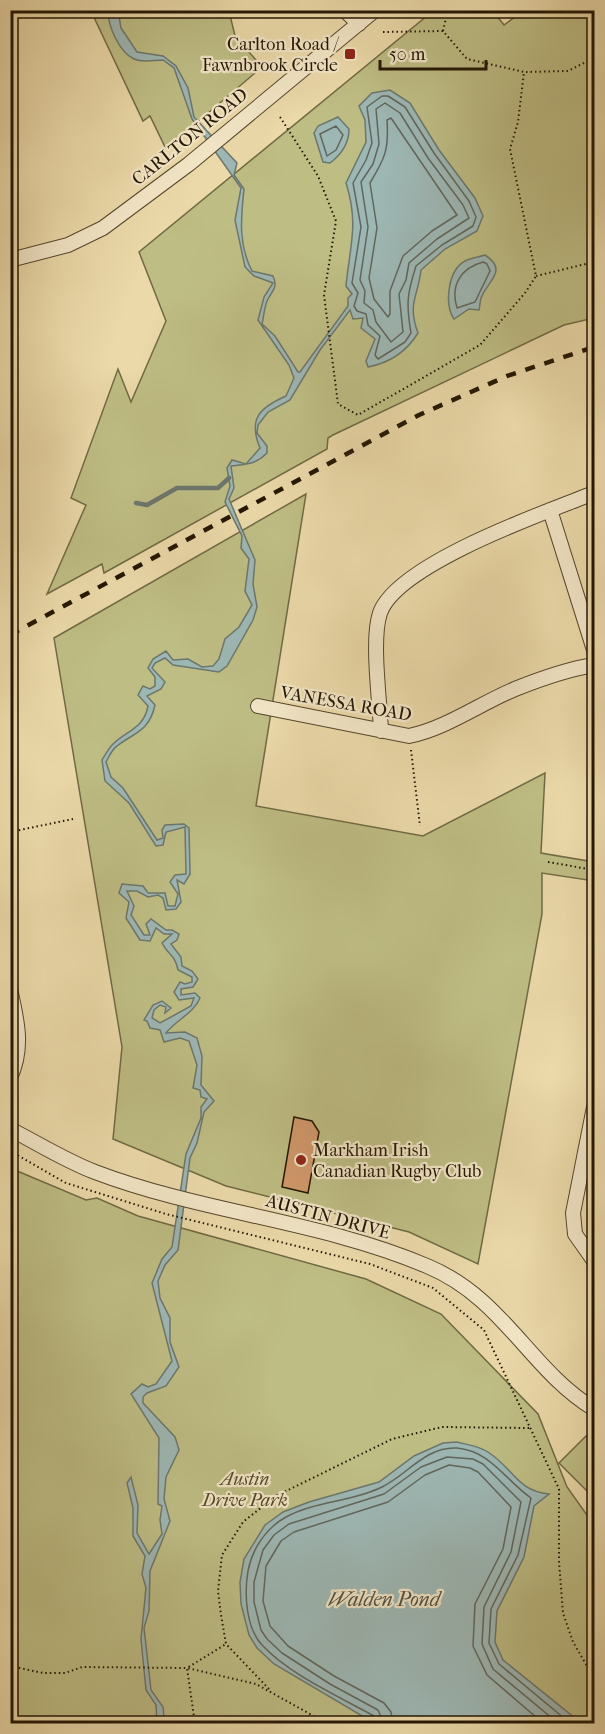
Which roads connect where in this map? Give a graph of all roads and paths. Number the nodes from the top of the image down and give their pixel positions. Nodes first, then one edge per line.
1 (344, 10) edge
2 (375, 10) edge
3 (448, 10) edge
4 (358, 24) junction
5 (443, 31) junction
6 (383, 32) dead end
7 (594, 57) edge
8 (590, 60) junction
9 (594, 63) edge
10 (524, 72) junction
11 (280, 117) dead end
12 (10, 260) edge
13 (594, 262) edge
14 (536, 276) junction
15 (594, 493) edge
16 (550, 510) junction
17 (594, 650) edge
18 (594, 665) edge
19 (258, 706) dead end
20 (381, 731) junction
21 (409, 736) junction
22 (73, 819) dead end
23 (420, 826) dead end
24 (10, 832) edge
25 (548, 862) dead end
26 (594, 870) edge
27 (10, 989) edge
28 (10, 1078) edge
29 (594, 1107) edge
30 (10, 1129) edge
31 (10, 1151) edge
32 (594, 1261) edge
33 (594, 1409) edge
34 (530, 1428) junction
35 (226, 1644) junction
36 (10, 1666) edge
37 (186, 1668) junction
38 (594, 1678) edge
39 (269, 1689) junction
40 (195, 1724) edge
41 (328, 1724) edge

1 - 4 street
2 - 4 street, CARLTON ROAD
3 - 5 path
4 - 12 street, CARLTON ROAD
5 - 6 path
5 - 10 path
7 - 8 path
8 - 9 path
8 - 10 path
10 - 14 path
11 - 14 path
13 - 14 path
15 - 16 street
16 - 17 street
16 - 20 street
18 - 21 street, VANESSA ROAD
19 - 20 street, VANESSA ROAD
20 - 21 street, VANESSA ROAD
21 - 23 path
22 - 24 path
25 - 26 path
27 - 28 street
29 - 32 street
30 - 33 street, AUSTIN DRIVE
31 - 34 path
34 - 35 path
34 - 38 path
35 - 37 path
35 - 39 path
36 - 37 path
37 - 39 path
37 - 40 path
39 - 41 path

